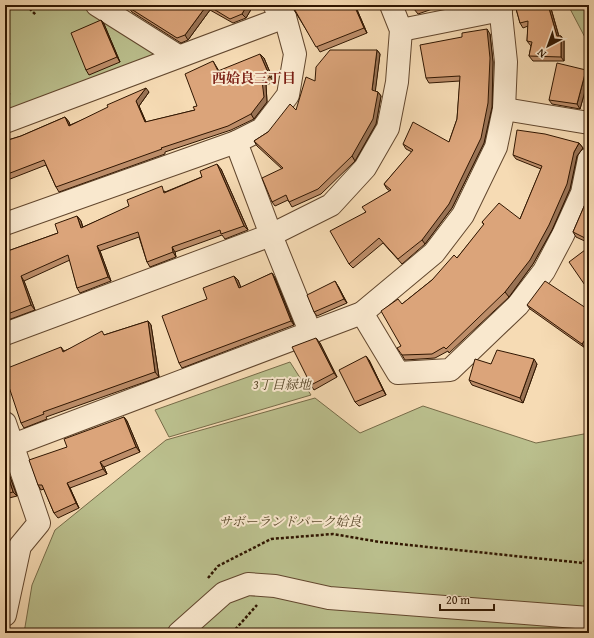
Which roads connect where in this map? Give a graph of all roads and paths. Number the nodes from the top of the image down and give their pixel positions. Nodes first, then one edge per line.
1 (26, 5) edge
2 (97, 5) edge
3 (391, 5) edge
4 (501, 7) edge
5 (279, 11) edge
6 (36, 14) dead end
7 (401, 30) junction
8 (178, 56) junction
9 (10, 93) dead end
10 (5, 96) edge
11 (504, 109) junction
12 (5, 122) edge
13 (589, 124) edge
14 (236, 142) junction
15 (589, 159) edge
16 (5, 224) edge
17 (271, 236) junction
18 (362, 314) junction
19 (5, 334) edge
20 (311, 334) junction
21 (5, 423) edge
22 (9, 446) edge
23 (13, 549) edge
24 (589, 554) edge
25 (203, 584) dead end
26 (275, 586) junction
27 (5, 615) edge
28 (589, 618) edge
29 (179, 633) edge
30 (232, 633) edge

1 - 6 path
2 - 8 street
3 - 7 street
4 - 7 street
4 - 11 street
5 - 8 street
5 - 14 street
7 - 17 street
8 - 12 street
9 - 10 path
11 - 13 street
11 - 18 street
14 - 16 street
14 - 17 street
15 - 18 street
17 - 19 street
17 - 20 street
18 - 20 street
20 - 22 street
21 - 22 street
22 - 23 street
23 - 27 street
24 - 25 path
26 - 28 street
26 - 29 street
26 - 30 path

